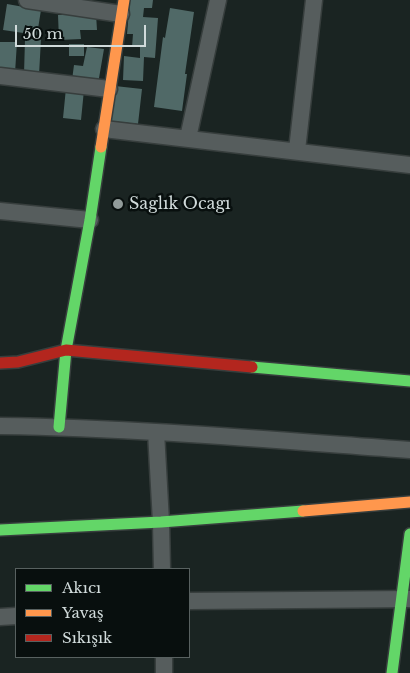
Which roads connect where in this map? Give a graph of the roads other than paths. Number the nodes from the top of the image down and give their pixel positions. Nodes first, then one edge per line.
1 (27, 0) edge
2 (218, 0) edge
3 (314, 0) edge
4 (123, 7) edge
5 (0, 76) edge
6 (109, 89) junction
7 (104, 129) junction
8 (188, 138) junction
9 (297, 150) junction
10 (410, 165) edge
11 (0, 211) edge
12 (90, 220) junction
13 (66, 350) junction
14 (0, 363) edge
15 (410, 381) edge
16 (0, 426) edge
17 (59, 427) junction
18 (156, 432) junction
19 (410, 450) edge
20 (410, 502) edge
21 (161, 522) junction
22 (0, 530) edge
23 (410, 534) edge
24 (162, 568) edge
25 (406, 598) edge
26 (190, 601) edge
27 (15, 616) edge
28 (0, 618) edge
29 (164, 658) edge
30 (164, 673) edge
31 (392, 673) edge

1 - 4 street
2 - 8 street
3 - 9 street
4 - 6 street
5 - 6 street
6 - 7 street
7 - 8 street
7 - 12 street
8 - 9 street
9 - 10 street
11 - 12 street
12 - 13 street
13 - 14 street
13 - 15 street
13 - 17 street
16 - 17 street
17 - 18 street
18 - 19 street
18 - 21 street
20 - 21 street
21 - 22 street
21 - 24 street
23 - 25 street
25 - 26 street
25 - 31 street
27 - 28 street
29 - 30 street

